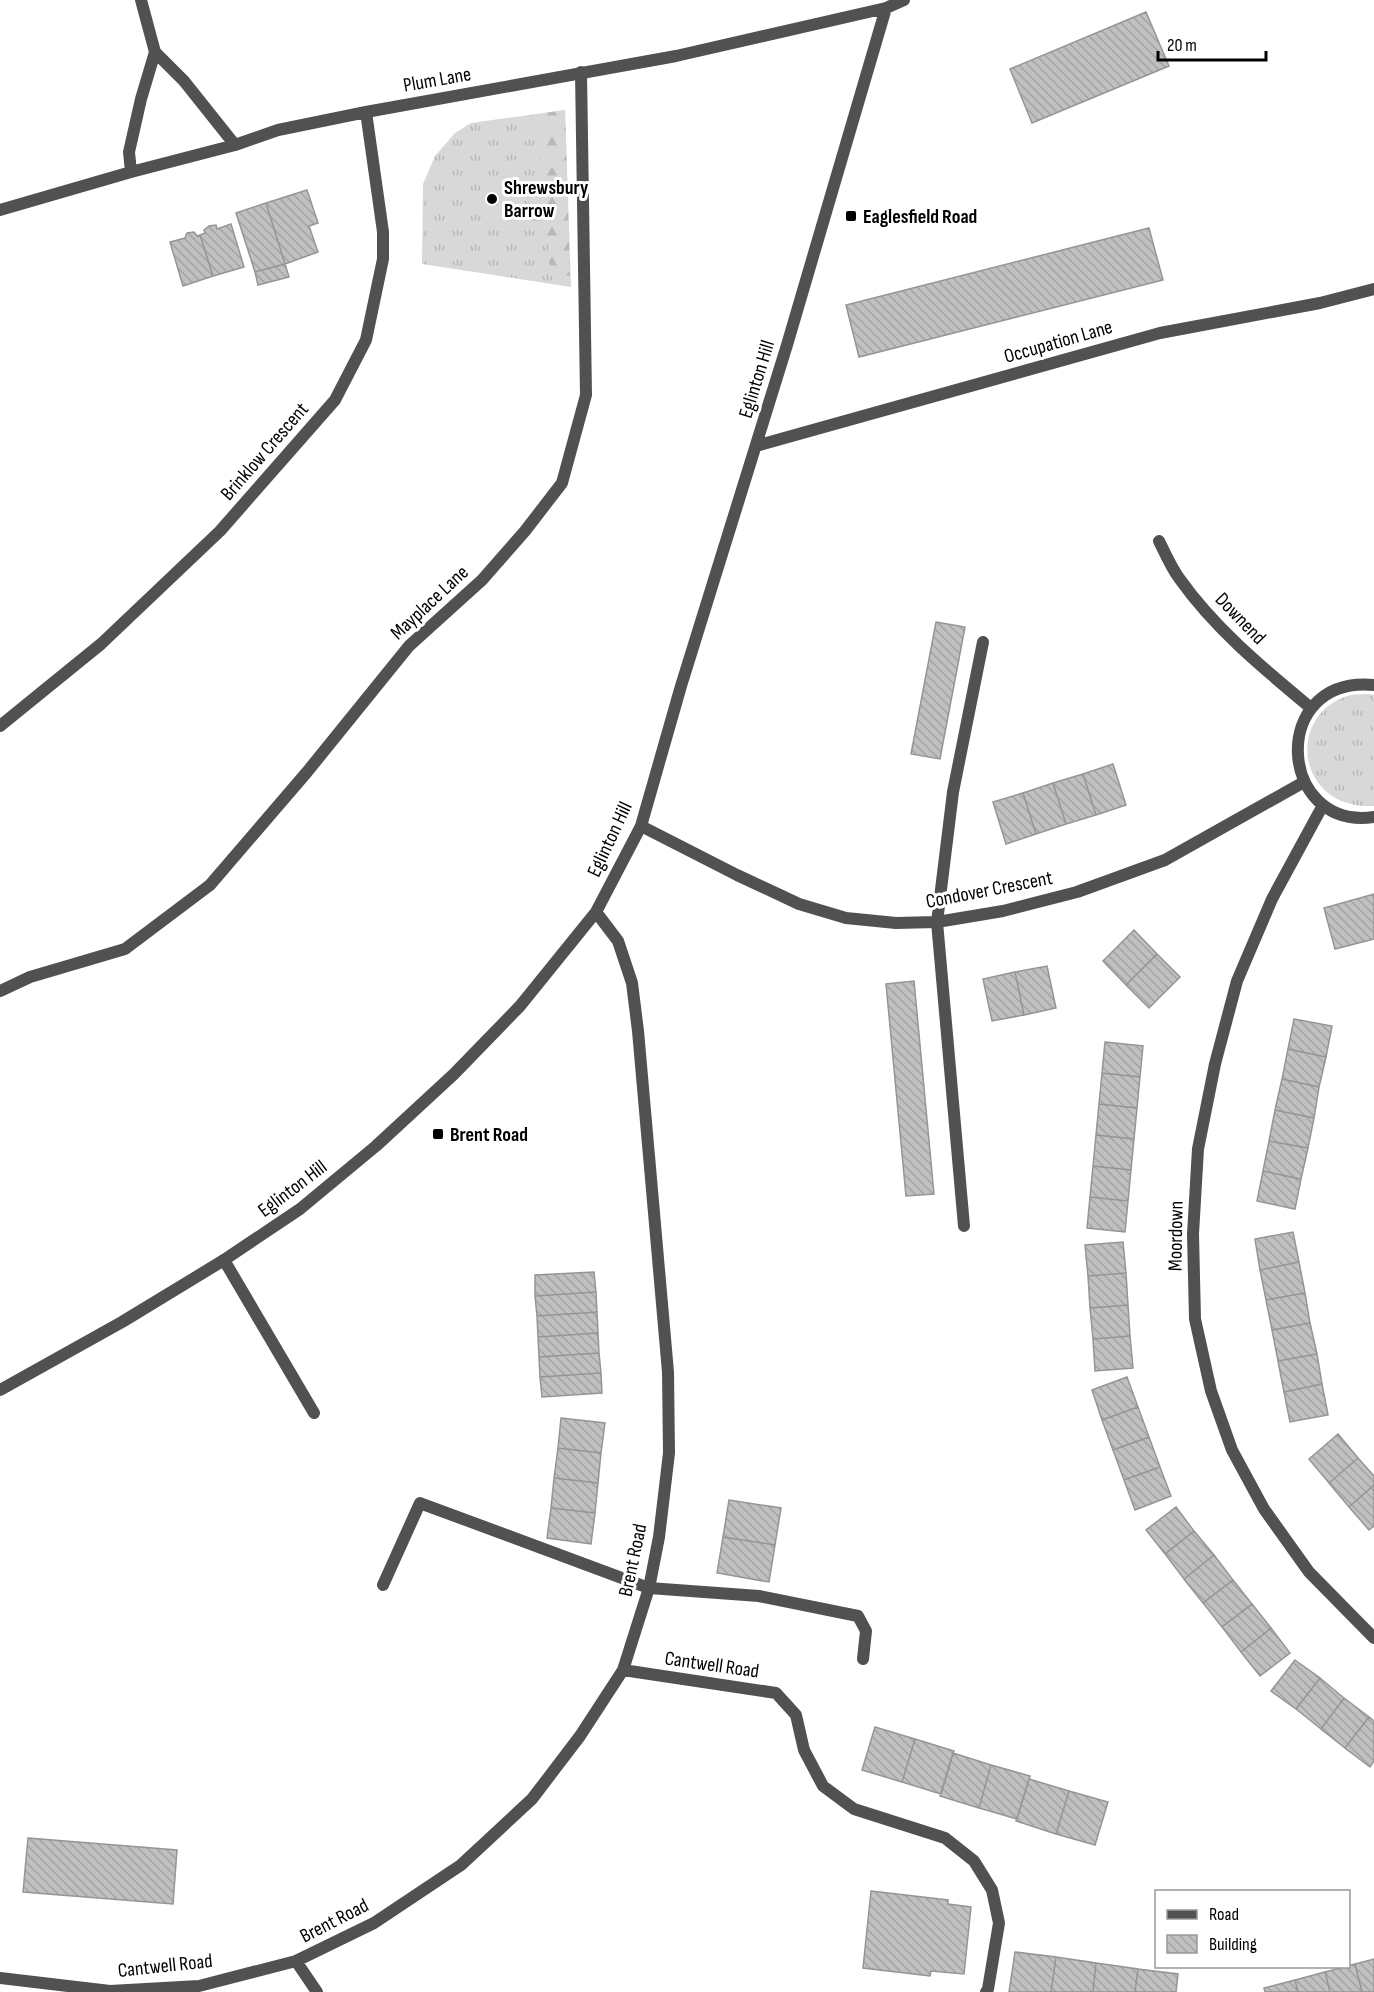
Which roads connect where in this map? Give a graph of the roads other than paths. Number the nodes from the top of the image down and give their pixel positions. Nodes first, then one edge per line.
1 (141, 0) edge
2 (904, 0) edge
3 (886, 8) junction
4 (155, 52) junction
5 (581, 72) junction
6 (366, 111) junction
7 (235, 145) junction
8 (131, 172) junction
9 (0, 210) edge
10 (1374, 289) edge
11 (756, 446) junction
12 (1158, 542) dead end
13 (983, 642) dead end
14 (1374, 685) edge
15 (1311, 708) junction
16 (0, 726) edge
17 (1304, 782) junction
18 (1323, 805) junction
19 (1374, 817) edge
20 (640, 826) junction
21 (596, 912) junction
22 (937, 922) junction
23 (0, 991) edge
24 (964, 1226) dead end
25 (224, 1260) junction
26 (0, 1390) edge
27 (314, 1413) dead end
28 (383, 1585) dead end
29 (649, 1588) junction
30 (1374, 1638) edge
31 (863, 1659) dead end
32 (622, 1670) junction
33 (296, 1961) junction
34 (0, 1978) edge
35 (317, 1992) edge
36 (986, 1992) edge

1 - 4 street
2 - 3 street, Plum Lane
3 - 5 street, Plum Lane
3 - 11 street, Eglinton Hill
4 - 7 street
4 - 8 street
5 - 6 street, Plum Lane
5 - 23 street, Mayplace Lane
6 - 7 street, Plum Lane
6 - 16 street, Brinklow Crescent
7 - 8 street, Plum Lane
8 - 9 street, Plum Lane
10 - 11 street, Occupation Lane
11 - 20 street, Eglinton Hill
12 - 15 street, Downend
13 - 22 street
14 - 15 street
15 - 17 street
17 - 18 street
17 - 22 street, Condover Crescent
18 - 19 street
18 - 30 street, Moordown
20 - 21 street, Eglinton Hill
20 - 22 street, Condover Crescent
21 - 25 street, Eglinton Hill
21 - 29 street, Brent Road
22 - 24 street
25 - 26 street, Eglinton Hill
25 - 27 street
28 - 29 street
29 - 31 street
29 - 32 street, Brent Road
32 - 33 street, Brent Road
32 - 36 street, Cantwell Road
33 - 34 street, Cantwell Road
33 - 35 street

